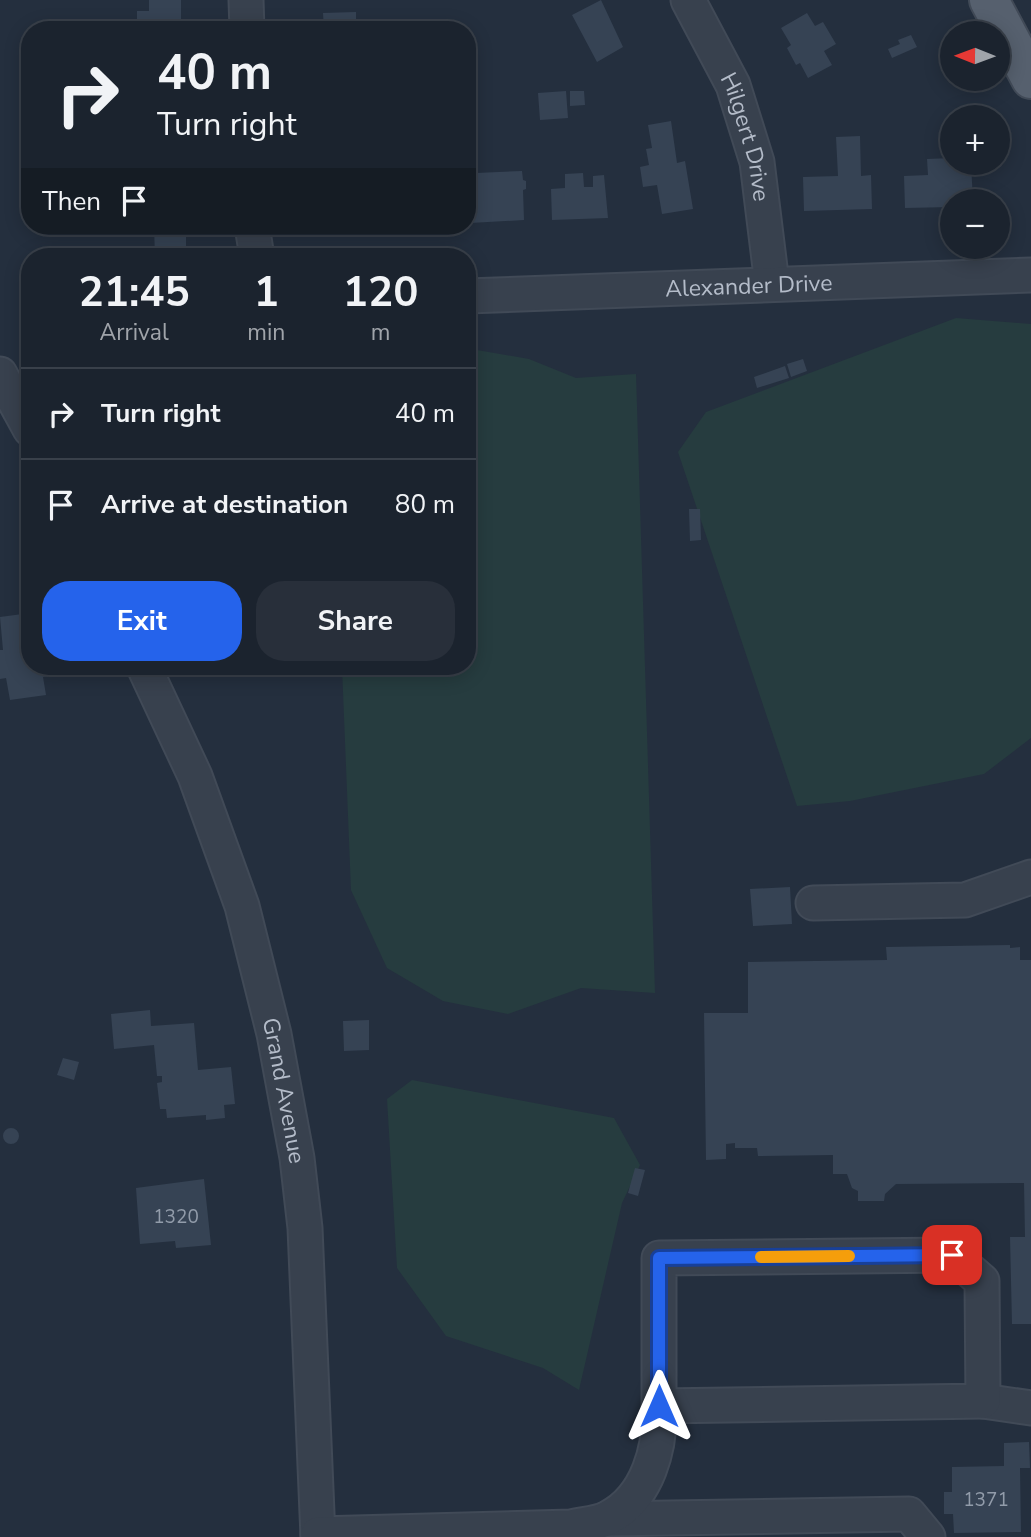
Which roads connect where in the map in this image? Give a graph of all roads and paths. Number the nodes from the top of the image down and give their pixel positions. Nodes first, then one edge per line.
1 (246, 0) edge
2 (688, 0) edge
3 (989, 0) edge
4 (247, 21) edge
5 (1031, 79) edge
6 (1031, 275) edge
7 (772, 284) junction
8 (476, 296) edge
9 (0, 374) edge
10 (21, 412) edge
11 (148, 675) edge
12 (1031, 877) edge
13 (813, 902) dead end
14 (983, 1401) junction
15 (659, 1406) junction
16 (1031, 1408) edge
17 (607, 1519) junction
18 (318, 1535) edge
19 (928, 1537) edge

1 - 4 street
2 - 7 street, Hilgert Drive
3 - 5 main road
6 - 7 street, Alexander Drive
7 - 8 street, Alexander Drive
9 - 10 street
11 - 18 street, Grand Avenue
12 - 13 street
14 - 15 street
14 - 15 street
14 - 16 street
15 - 17 street
17 - 18 street
17 - 19 street

